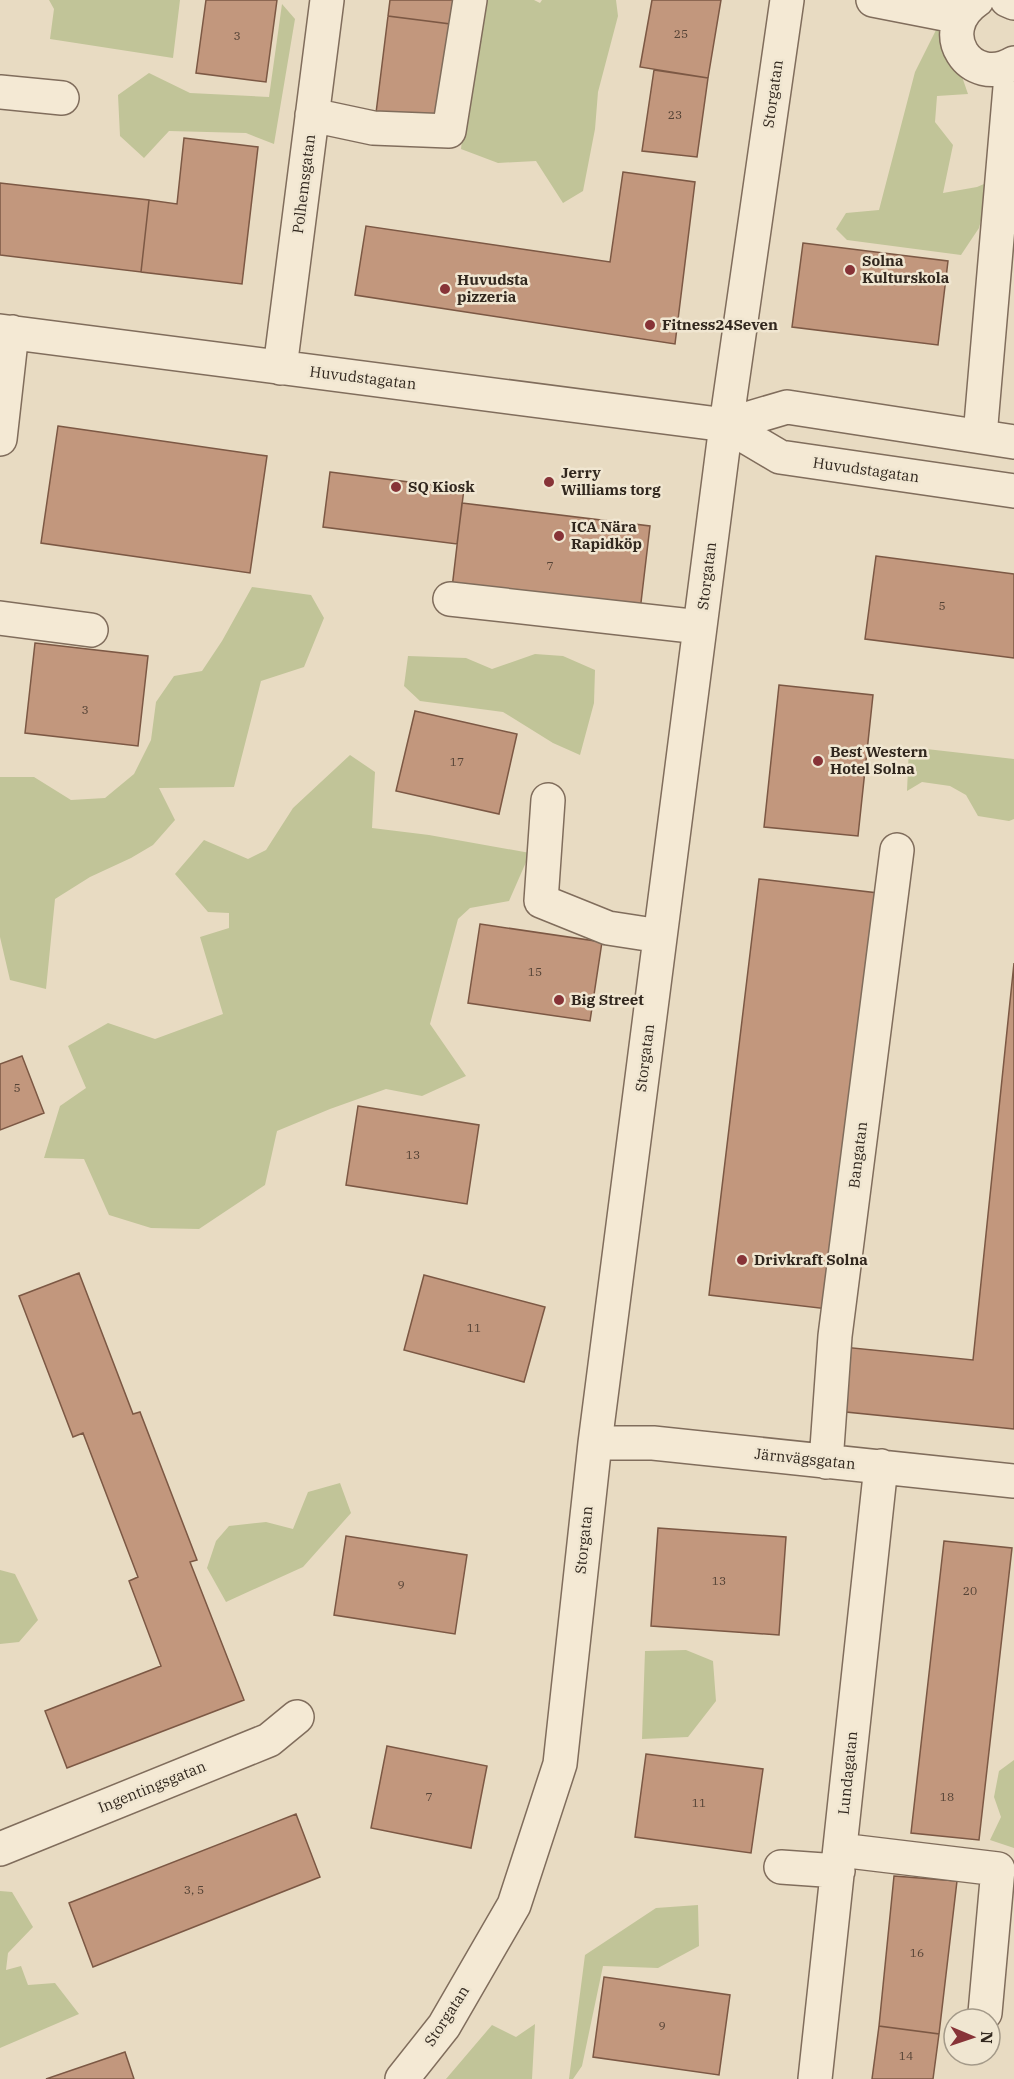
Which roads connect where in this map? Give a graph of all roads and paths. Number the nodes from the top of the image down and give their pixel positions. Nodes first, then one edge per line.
1 (327, 0) edge
2 (470, 0) edge
3 (787, 0) edge
4 (873, 0) edge
5 (1007, 0) edge
6 (1014, 3) edge
7 (969, 8) edge
8 (1013, 64) edge
9 (0, 92) edge
10 (62, 98) dead end
11 (312, 115) junction
12 (6, 332) edge
13 (280, 368) junction
14 (726, 425) junction
15 (980, 436) junction
16 (0, 439) edge
17 (1014, 442) edge
18 (1014, 491) edge
19 (450, 599) dead end
20 (0, 618) edge
21 (700, 627) junction
22 (91, 630) dead end
23 (548, 800) dead end
24 (897, 850) dead end
25 (660, 936) junction
26 (595, 1443) junction
27 (826, 1462) junction
28 (881, 1466) junction
29 (1014, 1481) edge
30 (297, 1717) dead end
31 (0, 1849) edge
32 (839, 1861) junction
33 (781, 1867) dead end
34 (986, 2007) edge
35 (402, 2079) edge
36 (815, 2079) edge

1 - 11 street, Polhemsgatan
2 - 11 street
3 - 14 street, Storgatan
4 - 7 street
5 - 6 street
7 - 8 street
8 - 15 street
9 - 10 street
11 - 13 street, Polhemsgatan
12 - 13 street, Huvudstagatan
12 - 16 street
13 - 14 street, Huvudstagatan
14 - 15 street, Huvudstagatan
14 - 18 street, Huvudstagatan
14 - 21 street, Storgatan
15 - 17 street, Huvudstagatan
19 - 21 street
20 - 22 street
21 - 25 street, Storgatan
23 - 25 street
24 - 27 street, Bangatan
25 - 26 street, Storgatan
26 - 27 street, Järnvägsgatan
26 - 35 street, Storgatan
27 - 28 street, Järnvägsgatan
28 - 29 street, Järnvägsgatan
28 - 32 street, Lundagatan
30 - 31 street, Ingentingsgatan
32 - 33 street
32 - 34 street
32 - 36 street, Lundagatan

